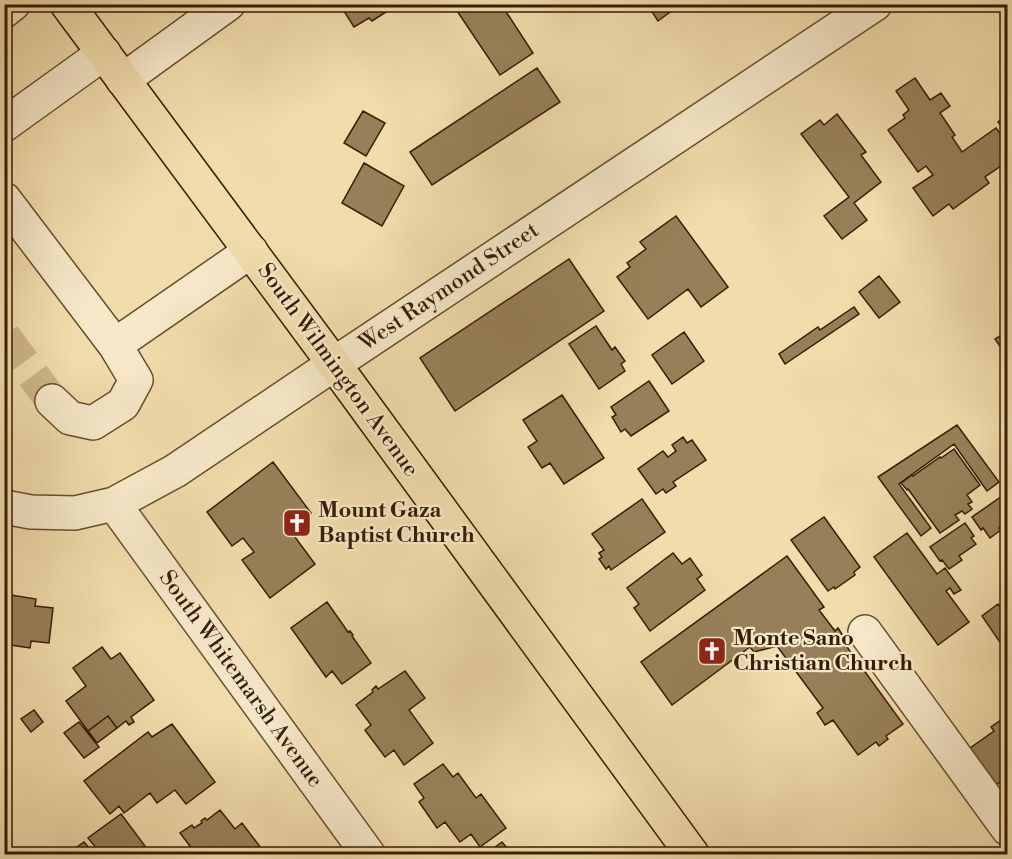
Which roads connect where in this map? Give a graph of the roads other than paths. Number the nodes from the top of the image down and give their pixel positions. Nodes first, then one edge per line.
1 (13, 4) edge
2 (67, 4) edge
3 (875, 4) edge
4 (4, 11) edge
5 (207, 11) edge
6 (104, 53) junction
7 (123, 80) junction
8 (4, 125) edge
9 (4, 200) edge
10 (251, 251) junction
11 (115, 345) junction
12 (334, 364) junction
13 (52, 401) tunnel mouth
14 (114, 504) junction
15 (4, 507) edge
16 (865, 632) dead end
17 (1008, 829) edge
18 (368, 855) edge
19 (692, 855) edge

1 - 4 street
2 - 6 main road, South Wilmington Avenue
3 - 12 street, West Raymond Street
5 - 7 street
6 - 7 main road, South Wilmington Avenue
6 - 8 street
7 - 10 main road, South Wilmington Avenue
9 - 11 street
10 - 11 street
10 - 12 main road, South Wilmington Avenue
11 - 13 street
12 - 14 street, West Raymond Street
12 - 19 main road, South Wilmington Avenue
14 - 15 street, West Raymond Street
14 - 18 street, South Whitemarsh Avenue
16 - 17 street

